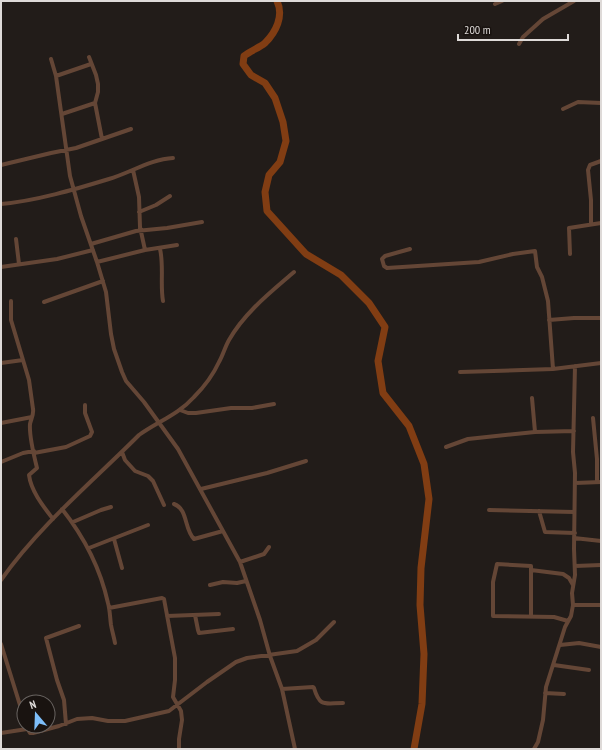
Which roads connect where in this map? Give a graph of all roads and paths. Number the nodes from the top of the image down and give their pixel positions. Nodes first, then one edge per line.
1 (502, 1) edge
2 (574, 1) edge
3 (495, 4) dead end
4 (519, 44) dead end
5 (89, 57) dead end
6 (51, 59) dead end
7 (91, 64) junction
8 (56, 76) junction
9 (95, 103) junction
10 (601, 103) edge
11 (563, 109) dead end
12 (62, 114) junction
13 (131, 129) dead end
14 (102, 139) junction
15 (66, 149) junction
16 (174, 158) dead end
17 (601, 161) edge
18 (1, 166) edge
19 (133, 170) junction
20 (74, 189) junction
21 (170, 196) dead end
22 (1, 204) edge
23 (139, 212) junction
24 (202, 222) dead end
25 (601, 223) edge
26 (591, 224) junction
27 (140, 231) junction
28 (16, 239) dead end
29 (91, 244) junction
30 (177, 245) dead end
31 (160, 249) junction
32 (410, 249) dead end
33 (93, 250) junction
34 (145, 250) junction
35 (570, 254) dead end
36 (97, 262) junction
37 (19, 264) junction
38 (1, 268) edge
39 (294, 272) dead end
40 (103, 281) junction
41 (11, 301) dead end
42 (163, 301) dead end
43 (44, 302) dead end
44 (601, 318) edge
45 (549, 320) junction
46 (23, 360) junction
47 (1, 363) edge
48 (601, 363) edge
49 (575, 366) junction
50 (553, 369) junction
51 (460, 372) dead end
52 (532, 398) dead end
53 (274, 404) dead end
54 (85, 405) dead end
55 (180, 410) junction
56 (32, 417) junction
57 (593, 418) dead end
58 (1, 423) edge
59 (159, 423) junction
60 (574, 431) junction
61 (535, 432) junction
62 (446, 447) dead end
63 (34, 452) junction
64 (122, 452) junction
65 (306, 461) dead end
66 (1, 462) edge
67 (599, 482) edge
68 (575, 483) junction
69 (201, 489) junction
70 (174, 504) dead end
71 (164, 505) dead end
72 (111, 507) dead end
73 (62, 509) junction
74 (489, 510) dead end
75 (539, 511) junction
76 (574, 512) junction
77 (53, 519) junction
78 (73, 522) junction
79 (148, 525) dead end
80 (223, 531) junction
81 (574, 535) junction
82 (114, 539) junction
83 (601, 541) edge
84 (269, 547) dead end
85 (89, 548) junction
86 (240, 562) junction
87 (601, 565) edge
88 (575, 566) junction
89 (122, 568) dead end
90 (531, 570) junction
91 (1, 580) edge
92 (246, 581) junction
93 (210, 585) dead end
94 (573, 586) junction
95 (573, 605) junction
96 (601, 605) edge
97 (110, 608) junction
98 (219, 614) dead end
99 (195, 615) junction
100 (167, 616) junction
101 (531, 616) junction
102 (568, 621) junction
103 (334, 622) dead end
104 (79, 626) dead end
105 (233, 629) dead end
106 (115, 643) dead end
107 (1, 644) edge
108 (560, 645) junction
109 (601, 647) edge
110 (270, 656) junction
111 (554, 665) junction
112 (589, 670) dead end
113 (282, 689) junction
114 (545, 693) junction
115 (17, 694) edge
116 (564, 694) dead end
117 (343, 703) dead end
118 (177, 705) junction
119 (66, 724) junction
120 (56, 726) edge
121 (16, 730) edge
122 (1, 733) edge
123 (179, 749) edge
124 (295, 749) edge
125 (534, 749) edge

1 - 3 street
2 - 4 street
5 - 7 street
6 - 8 street
7 - 8 street
7 - 9 street
8 - 12 street
9 - 12 street
9 - 14 street
10 - 11 street
12 - 15 street
13 - 14 street
14 - 15 street
15 - 18 street
15 - 20 street
16 - 19 street
17 - 26 street
19 - 20 street
19 - 23 street
20 - 22 street
20 - 29 street
21 - 23 street
23 - 27 street
24 - 27 street
25 - 26 street
26 - 35 street
27 - 29 street
27 - 34 street
28 - 37 street
29 - 33 street
30 - 31 street
31 - 34 street
31 - 42 street
32 - 45 street
33 - 36 street
33 - 37 street
34 - 36 street
36 - 40 street
37 - 38 street
39 - 55 street
40 - 43 street
40 - 59 street
41 - 46 street
44 - 45 street
45 - 50 street
46 - 47 street
46 - 56 street
48 - 49 street
49 - 50 street
49 - 60 street
50 - 51 street
52 - 61 street
53 - 55 street
54 - 63 street
55 - 59 street
56 - 58 street
56 - 63 street
57 - 67 street
59 - 64 street
59 - 69 street
60 - 61 street
60 - 68 street
61 - 62 street
63 - 66 street
63 - 77 street
64 - 71 street
64 - 73 street
65 - 69 street
67 - 68 street
68 - 76 street
69 - 80 street
70 - 80 street
72 - 78 street
73 - 77 street
73 - 78 street
74 - 75 street
75 - 76 street
75 - 81 street
76 - 81 street
77 - 91 street
78 - 85 street
79 - 82 street
80 - 86 street
81 - 83 street
81 - 88 street
82 - 85 street
82 - 89 street
84 - 86 street
85 - 97 street
86 - 92 street
87 - 88 street
88 - 94 street
90 - 94 street
90 - 101 street
90 - 101 street
92 - 93 street
92 - 110 street
94 - 95 street
95 - 96 street
95 - 102 street
97 - 100 street
97 - 106 street
98 - 99 street
99 - 100 street
99 - 105 street
100 - 118 street
101 - 102 street
102 - 108 street
103 - 110 street
104 - 119 street
107 - 115 street
108 - 109 street
108 - 111 street
110 - 113 street
110 - 118 street
111 - 112 street
111 - 114 street
113 - 117 street
113 - 124 street
114 - 116 street
114 - 125 street
118 - 119 street
118 - 123 street
119 - 120 street
121 - 122 street

